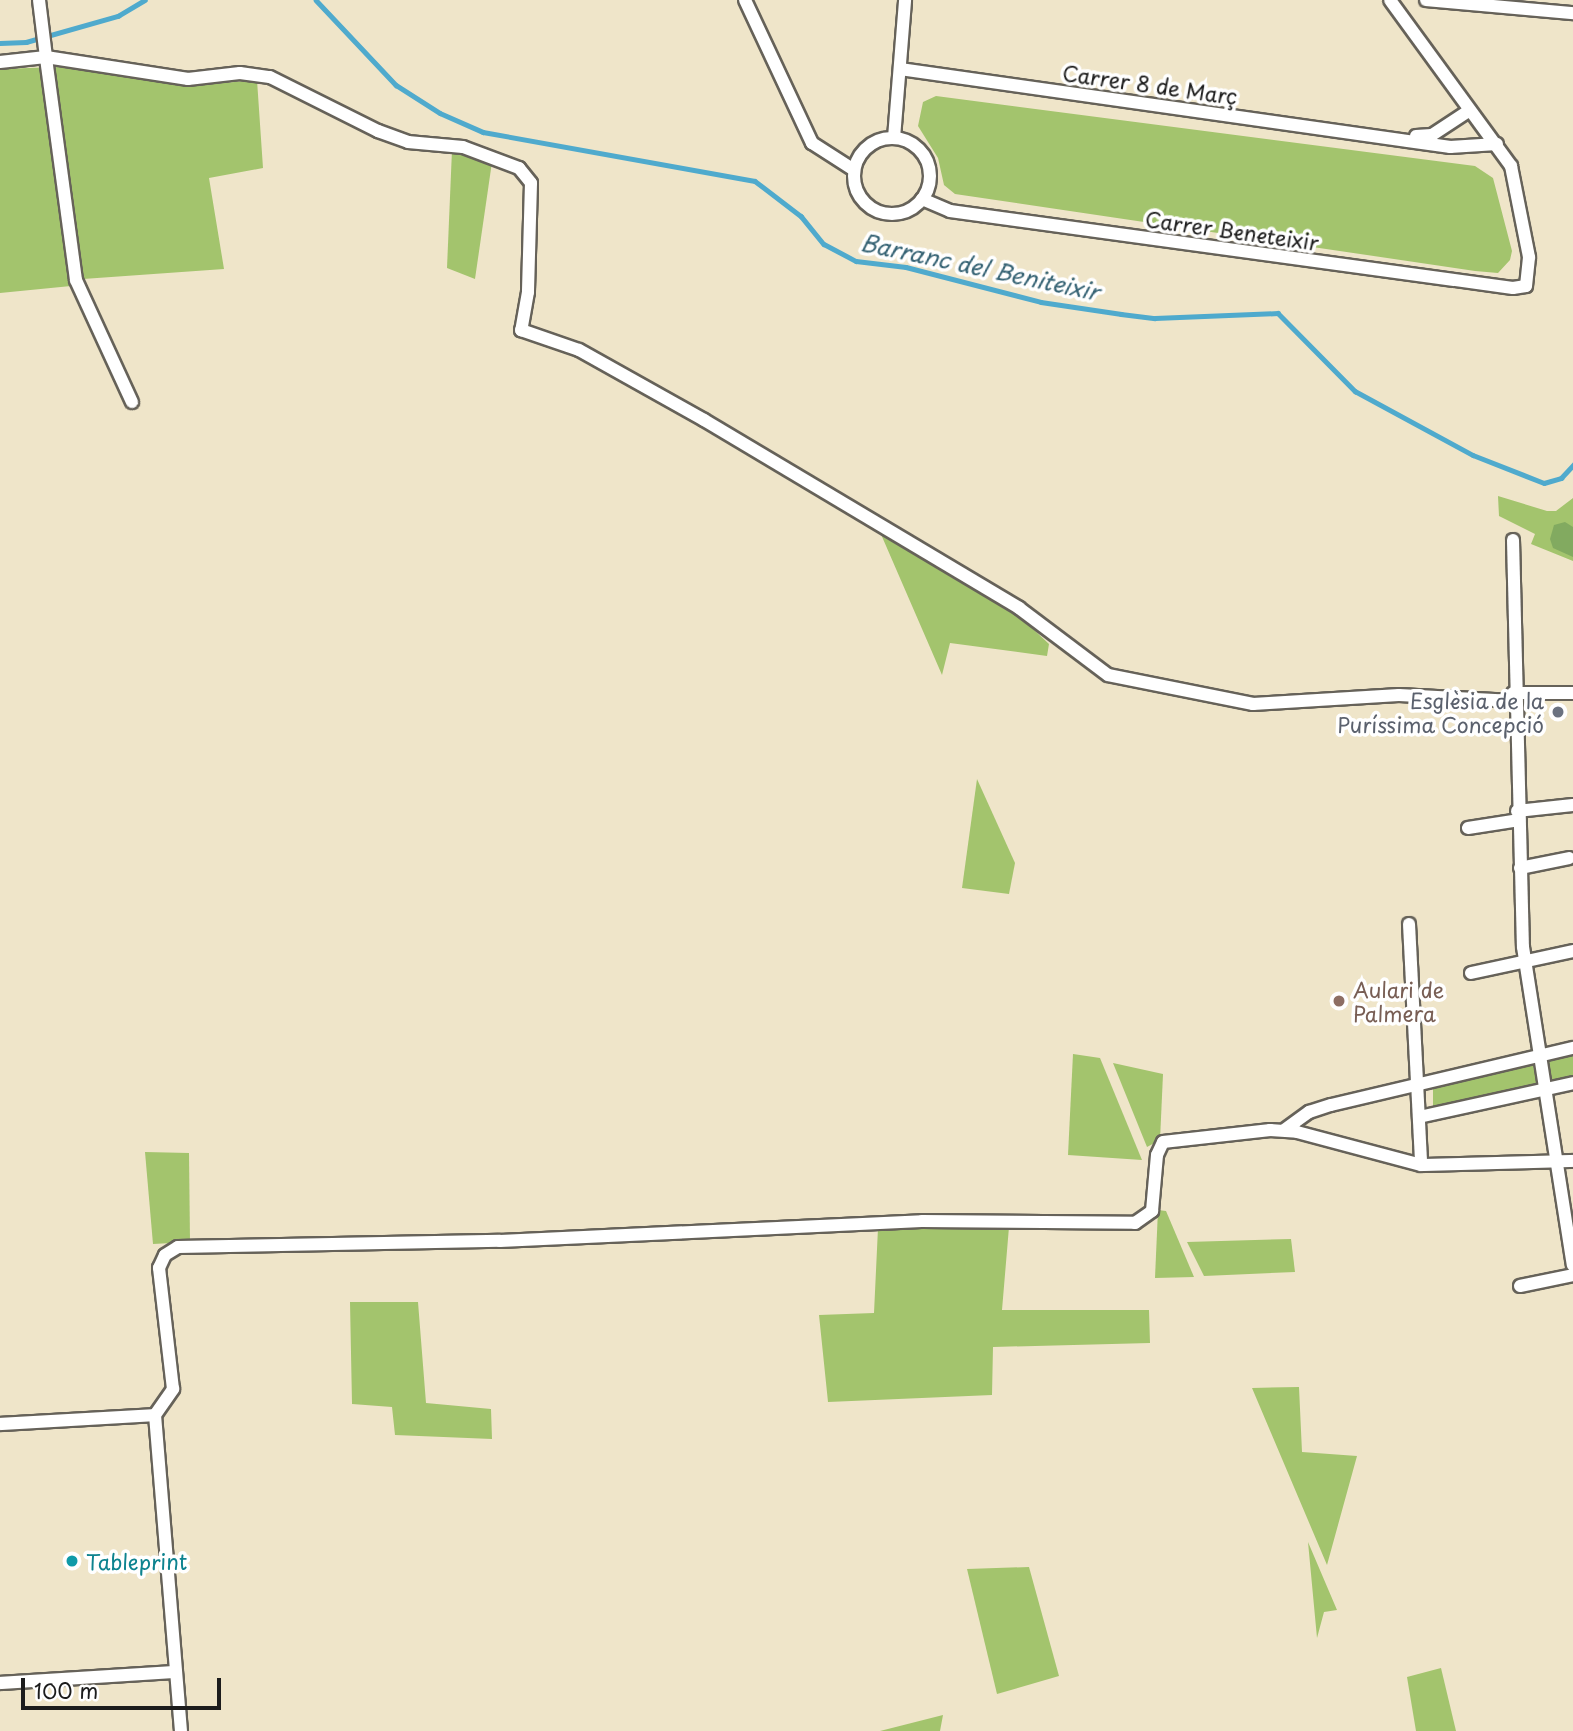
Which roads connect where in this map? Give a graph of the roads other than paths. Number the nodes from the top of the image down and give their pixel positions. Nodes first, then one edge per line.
1 (39, 0) edge
2 (745, 0) edge
3 (905, 0) edge
4 (1391, 0) edge
5 (1426, 0) edge
6 (1573, 13) edge
7 (45, 52) junction
8 (0, 62) edge
9 (901, 69) junction
10 (1471, 110) junction
11 (894, 138) junction
12 (1395, 138) junction
13 (1497, 144) junction
14 (854, 170) junction
15 (922, 199) junction
16 (132, 402) dead end
17 (1513, 540) dead end
18 (1573, 693) edge
19 (1513, 697) junction
20 (1573, 805) edge
21 (1518, 816) junction
22 (1468, 828) dead end
23 (1569, 858) dead end
24 (1520, 868) junction
25 (1409, 924) dead end
26 (1573, 951) edge
27 (1524, 961) junction
28 (1471, 973) dead end
29 (1573, 1048) edge
30 (1540, 1056) junction
31 (1573, 1083) edge
32 (1418, 1084) junction
33 (1546, 1089) junction
34 (1419, 1117) junction
35 (1284, 1130) junction
36 (1556, 1161) junction
37 (1573, 1161) edge
38 (1421, 1165) junction
39 (1573, 1265) edge
40 (1573, 1275) edge
41 (1520, 1286) dead end
42 (155, 1415) junction
43 (0, 1424) edge
44 (176, 1672) junction
45 (0, 1683) edge
46 (181, 1731) edge

1 - 7 street
2 - 14 street
3 - 9 street
4 - 10 street
5 - 6 street
7 - 8 street
7 - 16 street
7 - 19 street
9 - 11 street
9 - 12 street, Carrer 8 de Març
10 - 12 street, Carrer 8 de Març
10 - 13 street
11 - 14 street
11 - 15 street
12 - 13 street, Carrer 8 de Març
13 - 15 street, Carrer Beneteixir
14 - 15 street
17 - 19 street
18 - 19 street
19 - 21 street
20 - 21 street
21 - 22 street
21 - 24 street
23 - 24 street
24 - 27 street
25 - 32 street
26 - 27 street
27 - 28 street
27 - 30 street
29 - 30 street
30 - 32 street
30 - 33 street
31 - 33 street
32 - 34 street
32 - 35 street
33 - 34 street
33 - 36 street
34 - 38 street
35 - 38 street
35 - 42 street
36 - 37 street
36 - 38 street
36 - 39 street
40 - 41 street
42 - 43 street
42 - 44 street
44 - 45 street
44 - 46 street

